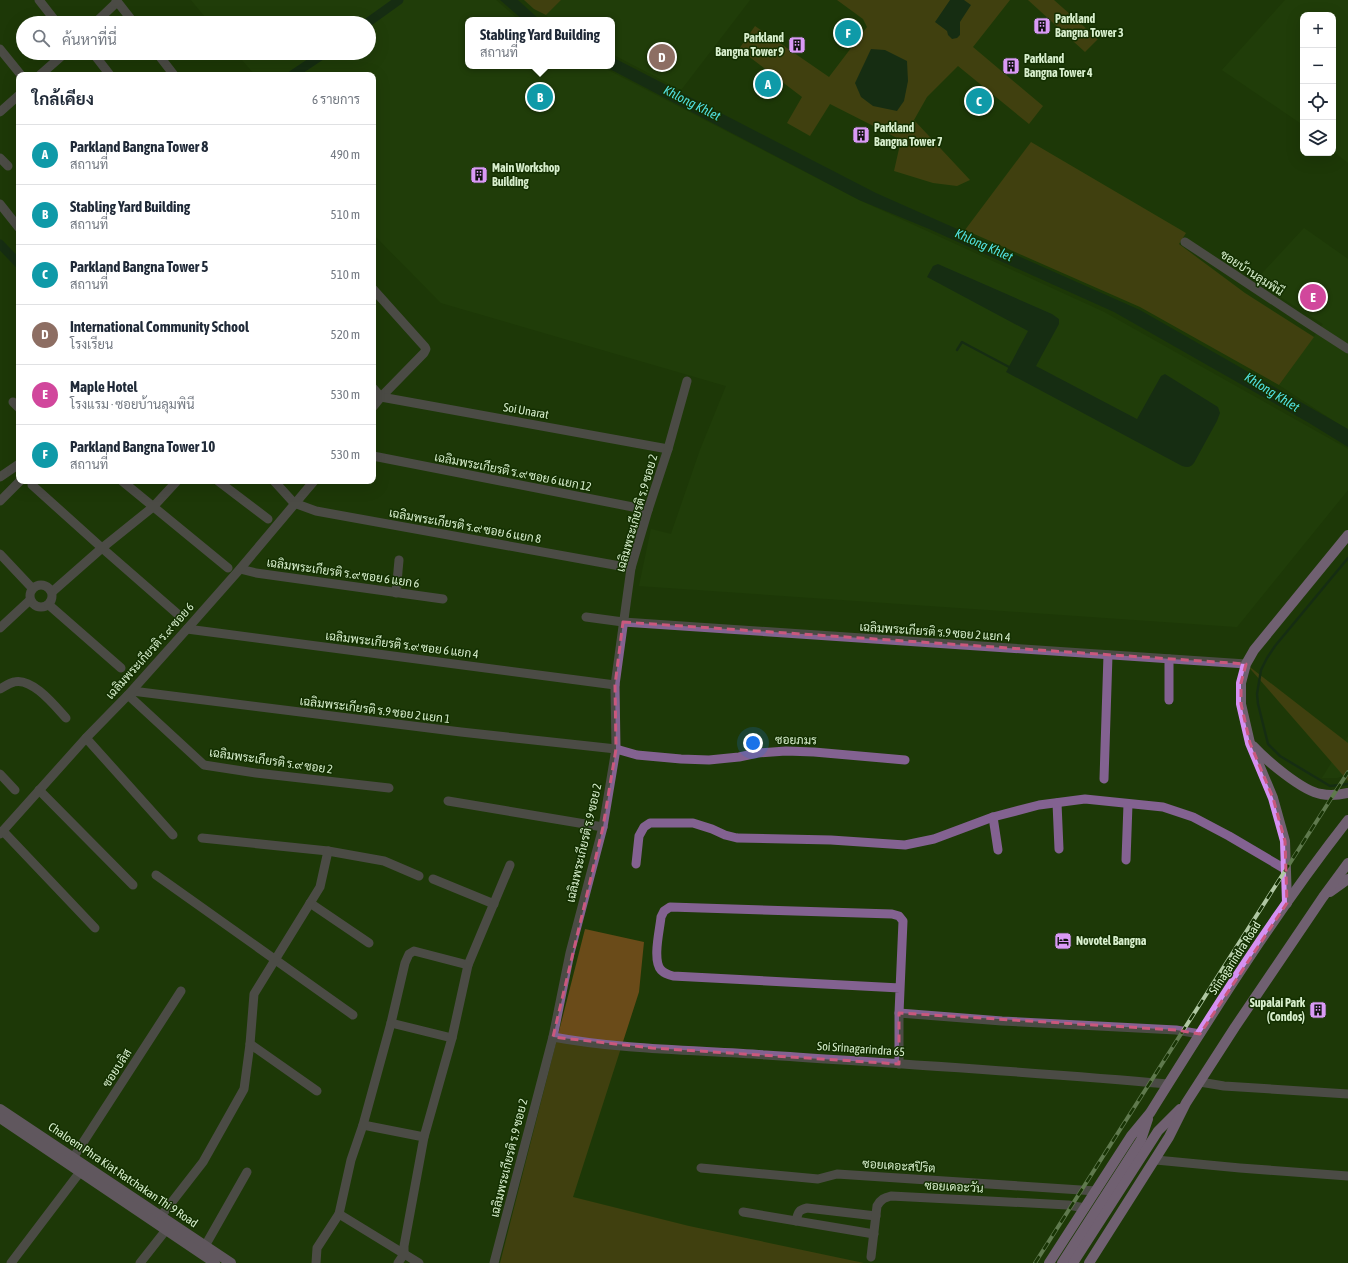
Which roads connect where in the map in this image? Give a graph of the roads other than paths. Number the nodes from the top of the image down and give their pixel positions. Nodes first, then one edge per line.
1 (38, 0) edge
2 (116, 1) edge
3 (51, 16) edge
4 (102, 16) edge
5 (128, 16) edge
6 (0, 49) edge
7 (57, 60) edge
8 (98, 60) edge
9 (162, 60) edge
10 (18, 72) edge
11 (43, 72) edge
12 (108, 72) edge
13 (172, 72) edge
14 (16, 102) edge
15 (0, 112) edge
16 (0, 158) edge
17 (8, 166) dead end
18 (0, 204) edge
19 (16, 224) edge
20 (1184, 242) dead end
21 (376, 292) edge
22 (1348, 349) edge
23 (687, 380) dead end
24 (376, 391) edge
25 (381, 397) junction
26 (376, 403) edge
27 (668, 448) junction
28 (376, 457) edge
29 (16, 466) edge
30 (0, 477) edge
31 (17, 484) edge
32 (126, 484) edge
33 (174, 484) edge
34 (222, 484) edge
35 (277, 484) edge
36 (311, 484) edge
37 (32, 485) dead end
38 (0, 501) edge
39 (294, 504) junction
40 (153, 507) junction
41 (648, 510) junction
42 (268, 519) dead end
43 (1348, 535) edge
44 (102, 548) junction
45 (0, 554) edge
46 (399, 560) dead end
47 (228, 568) dead end
48 (631, 568) junction
49 (240, 569) junction
50 (32, 588) junction
51 (52, 592) junction
52 (396, 593) junction
53 (443, 599) dead end
54 (30, 600) junction
55 (49, 605) junction
56 (180, 617) dead end
57 (586, 617) dead end
58 (623, 622) junction
59 (0, 628) edge
60 (187, 630) junction
61 (1108, 655) junction
62 (1169, 659) junction
63 (1246, 664) junction
64 (121, 668) dead end
65 (615, 685) junction
66 (0, 689) edge
67 (130, 693) junction
68 (1169, 700) dead end
69 (66, 718) dead end
70 (86, 738) junction
71 (1250, 743) junction
72 (616, 749) junction
73 (905, 760) dead end
74 (0, 774) edge
75 (1104, 779) dead end
76 (389, 788) dead end
77 (15, 790) dead end
78 (39, 790) junction
79 (1348, 793) edge
80 (448, 801) dead end
81 (1057, 803) junction
82 (1128, 804) junction
83 (993, 817) junction
84 (1348, 820) edge
85 (603, 827) junction
86 (2, 832) edge
87 (173, 835) dead end
88 (202, 838) dead end
89 (1059, 849) dead end
90 (998, 850) dead end
91 (328, 851) junction
92 (1126, 860) dead end
93 (1348, 863) edge
94 (636, 864) dead end
95 (510, 865) dead end
96 (1285, 869) junction
97 (156, 876) dead end
98 (419, 876) dead end
99 (433, 879) dead end
100 (1348, 879) edge
101 (133, 885) dead end
102 (1323, 897) junction
103 (310, 903) junction
104 (1286, 903) junction
105 (494, 904) junction
106 (95, 928) dead end
107 (369, 943) dead end
108 (275, 959) junction
109 (468, 966) junction
110 (900, 988) junction
111 (181, 991) dead end
112 (899, 1013) junction
113 (353, 1015) dead end
114 (391, 1023) junction
115 (1200, 1034) junction
116 (553, 1037) junction
117 (452, 1038) junction
118 (250, 1044) junction
119 (899, 1064) junction
120 (1200, 1082) junction
121 (1168, 1084) junction
122 (317, 1091) dead end
123 (1348, 1094) edge
124 (1186, 1103) junction
125 (0, 1109) edge
126 (1150, 1113) junction
127 (6, 1119) edge
128 (363, 1125) junction
129 (424, 1137) junction
130 (66, 1156) junction
131 (1156, 1160) junction
132 (701, 1168) dead end
133 (80, 1172) junction
134 (246, 1172) dead end
135 (1348, 1176) edge
136 (1096, 1191) junction
137 (1085, 1208) junction
138 (743, 1212) dead end
139 (339, 1214) junction
140 (161, 1216) junction
141 (876, 1216) junction
142 (796, 1221) junction
143 (169, 1226) junction
144 (874, 1234) junction
145 (205, 1246) junction
146 (403, 1250) junction
147 (871, 1257) dead end
148 (10, 1263) edge
149 (140, 1263) edge
150 (215, 1263) edge
151 (231, 1263) edge
152 (316, 1263) edge
153 (392, 1263) edge
154 (398, 1263) edge
155 (419, 1263) edge
156 (494, 1263) edge
157 (1049, 1263) edge
158 (1062, 1263) edge
159 (1073, 1263) edge
160 (1089, 1263) edge

1 - 3 street
2 - 4 street
2 - 5 street
6 - 10 street
7 - 11 street
8 - 12 street
9 - 13 street
14 - 15 street
16 - 17 street
18 - 19 street
20 - 22 street, ซอยบ้านลุมพินี
21 - 25 street
23 - 27 street, เฉลิมพระเกียรติ ร.9 ซอย 2
24 - 25 street
25 - 26 street
25 - 27 street, Soi Unarat
27 - 41 street, เฉลิมพระเกียรติ ร.9 ซอย 2
28 - 41 street, เฉลิมพระเกียรติ ร.๙ ซอย 6 แยก 12
29 - 30 street
31 - 38 street
32 - 40 street
33 - 40 street
34 - 42 street
35 - 39 street
36 - 39 street, เฉลิมพระเกียรติ ร.๙ ซอย 6
37 - 44 street
39 - 48 street, เฉลิมพระเกียรติ ร.๙ ซอย 6 แยก 8
39 - 49 street, เฉลิมพระเกียรติ ร.๙ ซอย 6
40 - 44 street
40 - 47 street
41 - 48 street, เฉลิมพระเกียรติ ร.9 ซอย 2
43 - 63 main road
44 - 51 street
44 - 56 street
45 - 50 street
46 - 52 street
48 - 58 street, เฉลิมพระเกียรติ ร.9 ซอย 2
49 - 52 street, เฉลิมพระเกียรติ ร.๙ ซอย 6 แยก 6
49 - 60 street, เฉลิมพระเกียรติ ร.๙ ซอย 6
50 - 51 street
50 - 54 street
51 - 55 street
52 - 53 street, เฉลิมพระเกียรติ ร.๙ ซอย 6 แยก 6
54 - 55 street
54 - 59 street
55 - 64 street
57 - 58 street, เฉลิมพระเกียรติ ร.9 ซอย 2 แยก 4
58 - 61 street, เฉลิมพระเกียรติ ร.9 ซอย 2 แยก 4
58 - 65 street, เฉลิมพระเกียรติ ร.9 ซอย 2
60 - 65 street, เฉลิมพระเกียรติ ร.๙ ซอย 6 แยก 4
60 - 67 street, เฉลิมพระเกียรติ ร.๙ ซอย 6
61 - 62 street, เฉลิมพระเกียรติ ร.9 ซอย 2 แยก 4
61 - 75 street
62 - 63 street, เฉลิมพระเกียรติ ร.9 ซอย 2 แยก 4
62 - 68 street
63 - 71 main road
65 - 72 street, เฉลิมพระเกียรติ ร.9 ซอย 2
66 - 69 street
67 - 70 street, เฉลิมพระเกียรติ ร.๙ ซอย 6
67 - 72 street, เฉลิมพระเกียรติ ร.9 ซอย 2 แยก 1
67 - 76 street, เฉลิมพระเกียรติ ร.๙ ซอย 2
70 - 78 street, เฉลิมพระเกียรติ ร.๙ ซอย 6
70 - 87 street
71 - 79 main road
71 - 96 main road
72 - 73 street, ซอยภมร
72 - 85 street, เฉลิมพระเกียรติ ร.9 ซอย 2
74 - 77 street
78 - 86 street, เฉลิมพระเกียรติ ร.๙ ซอย 6
78 - 101 street
80 - 85 street
81 - 82 street
81 - 83 street
81 - 89 street
82 - 92 street
82 - 96 street
83 - 90 street
83 - 94 street
84 - 104 main road, Srinagarindra Road
85 - 116 street, เฉลิมพระเกียรติ ร.9 ซอย 2
86 - 106 street
88 - 91 street
91 - 98 street
91 - 103 street
93 - 102 main road
95 - 105 street
96 - 104 main road
97 - 108 street
99 - 105 street
100 - 102 main road
102 - 120 main road
103 - 107 street
103 - 108 street
104 - 115 main road, Srinagarindra Road
105 - 109 street
108 - 113 street
108 - 118 street
109 - 114 street
109 - 117 street
110 - 110 street
110 - 112 street
111 - 130 street, ซอยบลิส
112 - 115 street
112 - 119 street
114 - 117 street
114 - 128 street
115 - 121 main road, Srinagarindra Road
116 - 119 street, Soi Srinagarindra 65
116 - 156 street, เฉลิมพระเกียรติ ร.9 ซอย 2
117 - 129 street
118 - 122 street
118 - 140 street
119 - 121 street, Soi Srinagarindra 65
120 - 123 street
120 - 124 main road
121 - 126 main road, Srinagarindra Road
124 - 131 main road
124 - 159 main road
125 - 127 main road, Chaloem Phra Kiat Ratchakan Thi 9 Road
126 - 136 main road, Srinagarindra Road
126 - 158 main road, Srinagarindra Road
127 - 130 main road, Chaloem Phra Kiat Ratchakan Thi 9 Road
128 - 129 street
128 - 139 street
129 - 146 street
130 - 133 main road, Chaloem Phra Kiat Ratchakan Thi 9 Road
130 - 140 main road, Chaloem Phra Kiat Ratchakan Thi 9 Road
131 - 135 street
131 - 160 main road
132 - 136 street, ซอยเดอะสปิริต
133 - 143 main road, Chaloem Phra Kiat Ratchakan Thi 9 Road
133 - 148 street
134 - 145 street
136 - 137 main road, Srinagarindra Road
137 - 141 street, ซอยเดอะวัน
137 - 157 main road, Srinagarindra Road
138 - 142 street
139 - 146 street
139 - 152 street
140 - 143 main road, Chaloem Phra Kiat Ratchakan Thi 9 Road
141 - 142 street
141 - 144 street, ซอยเดอะวัน
142 - 144 street
143 - 145 main road, Chaloem Phra Kiat Ratchakan Thi 9 Road
143 - 149 street
143 - 150 main road, Chaloem Phra Kiat Ratchakan Thi 9 Road
144 - 147 street, ซอยเดอะวัน
145 - 151 main road, Chaloem Phra Kiat Ratchakan Thi 9 Road
146 - 153 street
146 - 154 street
146 - 155 street

